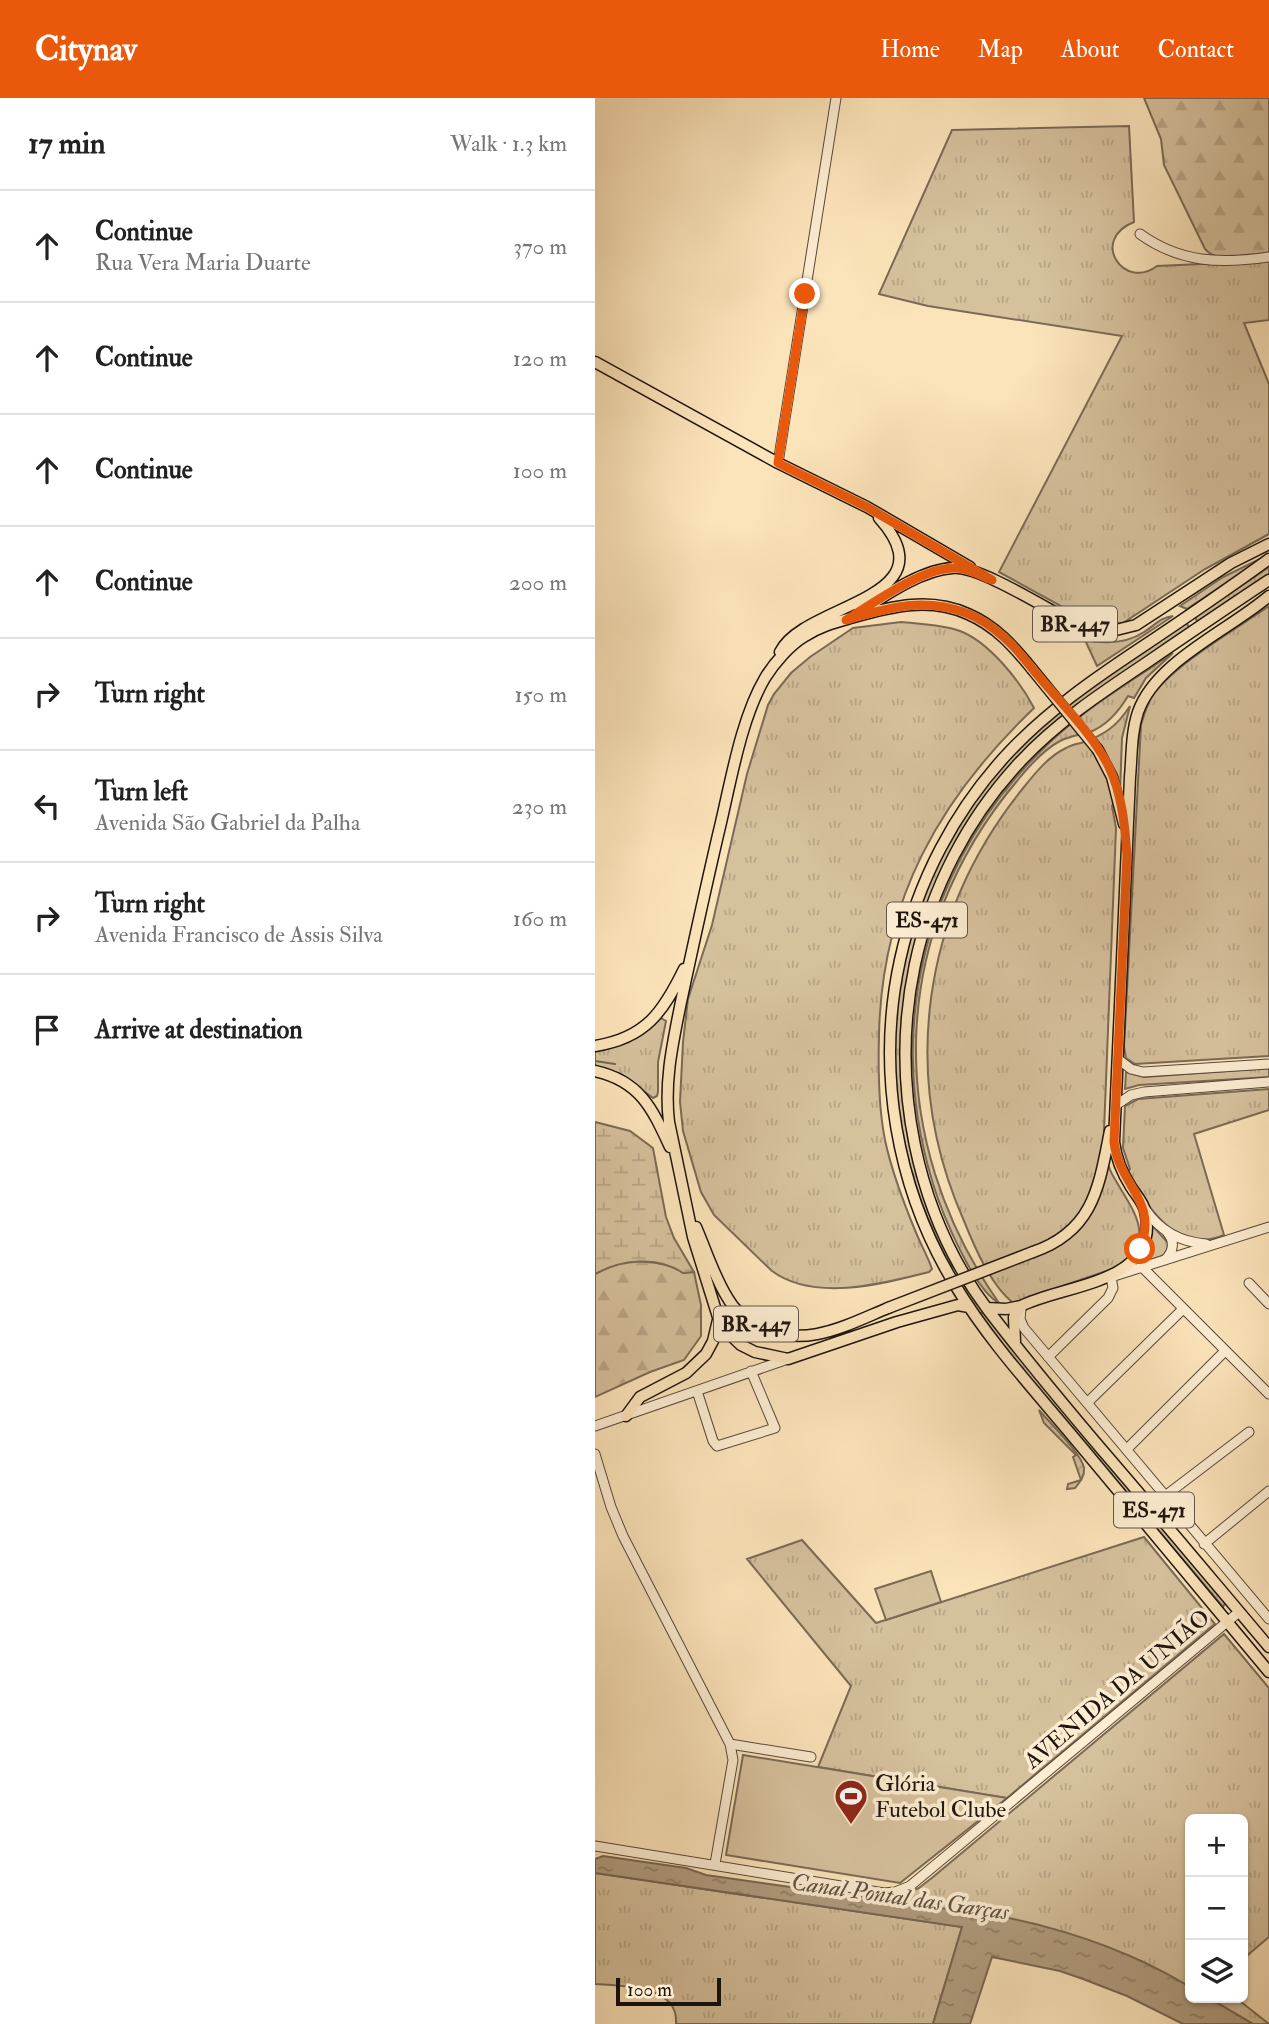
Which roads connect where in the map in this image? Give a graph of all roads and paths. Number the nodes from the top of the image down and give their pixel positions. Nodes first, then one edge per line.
1 (836, 98) edge
2 (1140, 234) dead end
3 (1269, 257) edge
4 (595, 362) edge
5 (778, 463) junction
6 (867, 507) junction
7 (1269, 544) edge
8 (1269, 559) edge
9 (992, 580) junction
10 (1269, 580) edge
11 (1269, 596) edge
12 (846, 620) junction
13 (772, 668) junction
14 (1126, 869) junction
15 (689, 957) junction
16 (595, 1046) edge
17 (1118, 1059) junction
18 (1269, 1063) edge
19 (595, 1071) edge
20 (1269, 1082) edge
21 (1116, 1105) junction
22 (676, 1159) junction
23 (685, 1206) junction
24 (1144, 1206) junction
25 (1269, 1227) edge
26 (1167, 1231) junction
27 (1211, 1244) junction
28 (1164, 1261) junction
29 (1142, 1267) junction
30 (1111, 1277) junction
31 (1249, 1283) dead end
32 (1269, 1304) edge
33 (1023, 1305) junction
34 (969, 1307) junction
35 (987, 1308) junction
36 (1183, 1309) junction
37 (718, 1317) junction
38 (1015, 1342) junction
39 (1225, 1351) junction
40 (1048, 1357) junction
41 (788, 1359) junction
42 (751, 1371) junction
43 (697, 1391) junction
44 (1269, 1394) edge
45 (1087, 1403) junction
46 (626, 1416) junction
47 (595, 1426) edge
48 (1249, 1432) dead end
49 (1127, 1449) junction
50 (595, 1454) edge
51 (599, 1477) edge
52 (1269, 1491) edge
53 (1165, 1496) junction
54 (1204, 1544) junction
55 (1239, 1612) junction
56 (1269, 1619) edge
57 (1227, 1622) junction
58 (1269, 1647) edge
59 (1269, 1672) edge
60 (730, 1744) junction
61 (811, 1757) dead end
62 (595, 1846) edge
63 (715, 1864) junction

1 - 5 street
2 - 3 street
4 - 5 main road
5 - 6 main road
6 - 9 main road
6 - 13 main road
7 - 9 main road, BR-447
8 - 34 main road, ES-471
9 - 12 main road, BR-447
10 - 35 main road, ES-471
11 - 14 main road
12 - 13 main road, BR-447
12 - 14 main road, BR-447, bridge
13 - 15 main road, BR-447
14 - 17 main road, BR-447
15 - 16 main road, BR-447
15 - 22 main road, BR-447
17 - 18 street
17 - 21 main road, BR-447
19 - 22 main road, BR-447
20 - 21 street
21 - 23 main road, BR-447, bridge
21 - 24 main road
22 - 23 main road, BR-447
23 - 37 main road, BR-447
24 - 26 street
24 - 30 main road
25 - 27 street
26 - 27 street
26 - 28 street
27 - 28 street
28 - 29 street
29 - 30 street
29 - 36 street
30 - 33 main road
30 - 40 street
31 - 32 street
33 - 35 main road
33 - 38 main road
33 - 40 street
34 - 41 main road, BR-447
34 - 57 main road, ES-471
35 - 38 main road, ES-471
36 - 39 street
36 - 45 street
37 - 41 main road, BR-447
37 - 46 main road
38 - 55 main road, ES-471
39 - 44 street
39 - 49 street
40 - 45 street
41 - 42 street
42 - 43 street
42 - 43 street
43 - 46 street
45 - 49 street
46 - 47 street
48 - 53 street
49 - 53 street
50 - 51 street
51 - 60 street
52 - 54 street
53 - 54 street
54 - 56 street
55 - 57 street, AVENIDA DA UNIÃO
55 - 58 main road, ES-471
57 - 59 main road, ES-471
57 - 63 street, AVENIDA DA UNIÃO
60 - 61 street
60 - 63 street
62 - 63 street, AVENIDA DA UNIÃO

